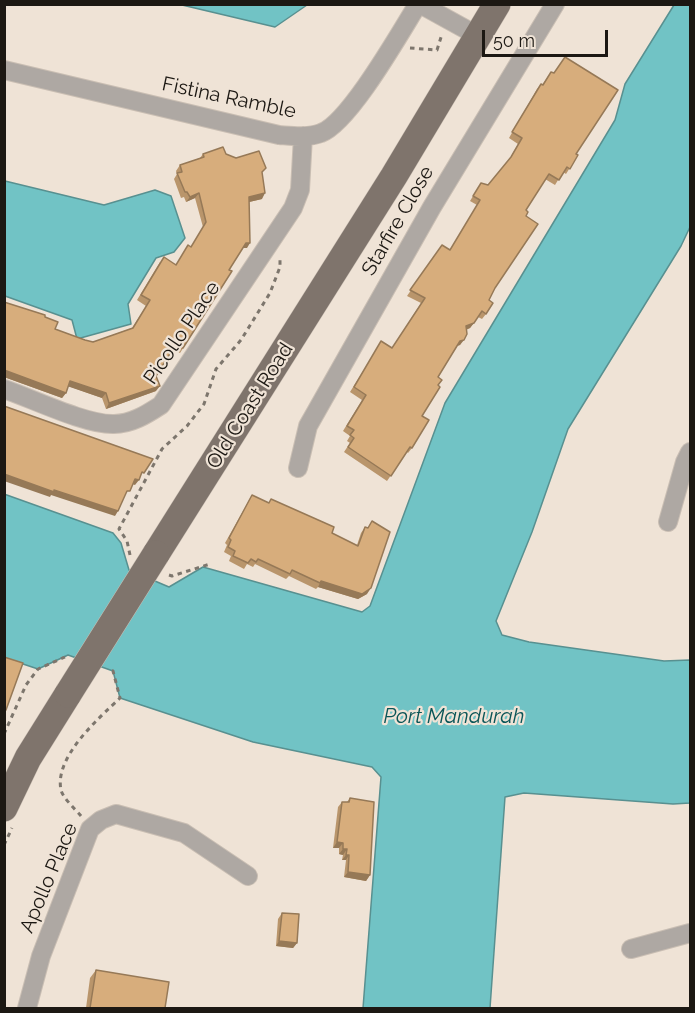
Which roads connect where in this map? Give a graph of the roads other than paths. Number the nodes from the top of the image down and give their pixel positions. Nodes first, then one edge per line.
1 (419, 4) edge
2 (497, 4) edge
3 (555, 4) edge
4 (478, 36) junction
5 (4, 70) edge
6 (303, 136) junction
7 (4, 389) edge
8 (690, 452) edge
9 (298, 468) dead end
10 (668, 522) dead end
11 (4, 808) edge
12 (248, 876) dead end
13 (690, 933) edge
14 (631, 949) dead end
15 (27, 1008) edge

1 - 4 street, Fistina Ramble
1 - 6 street, Fistina Ramble
2 - 4 main road, Old Coast Road
3 - 9 street, Starfire Close
4 - 11 main road, Old Coast Road, bridge
5 - 6 street, Fistina Ramble
6 - 7 street, Picollo Place
8 - 10 street
12 - 15 street, Apollo Place
13 - 14 street

